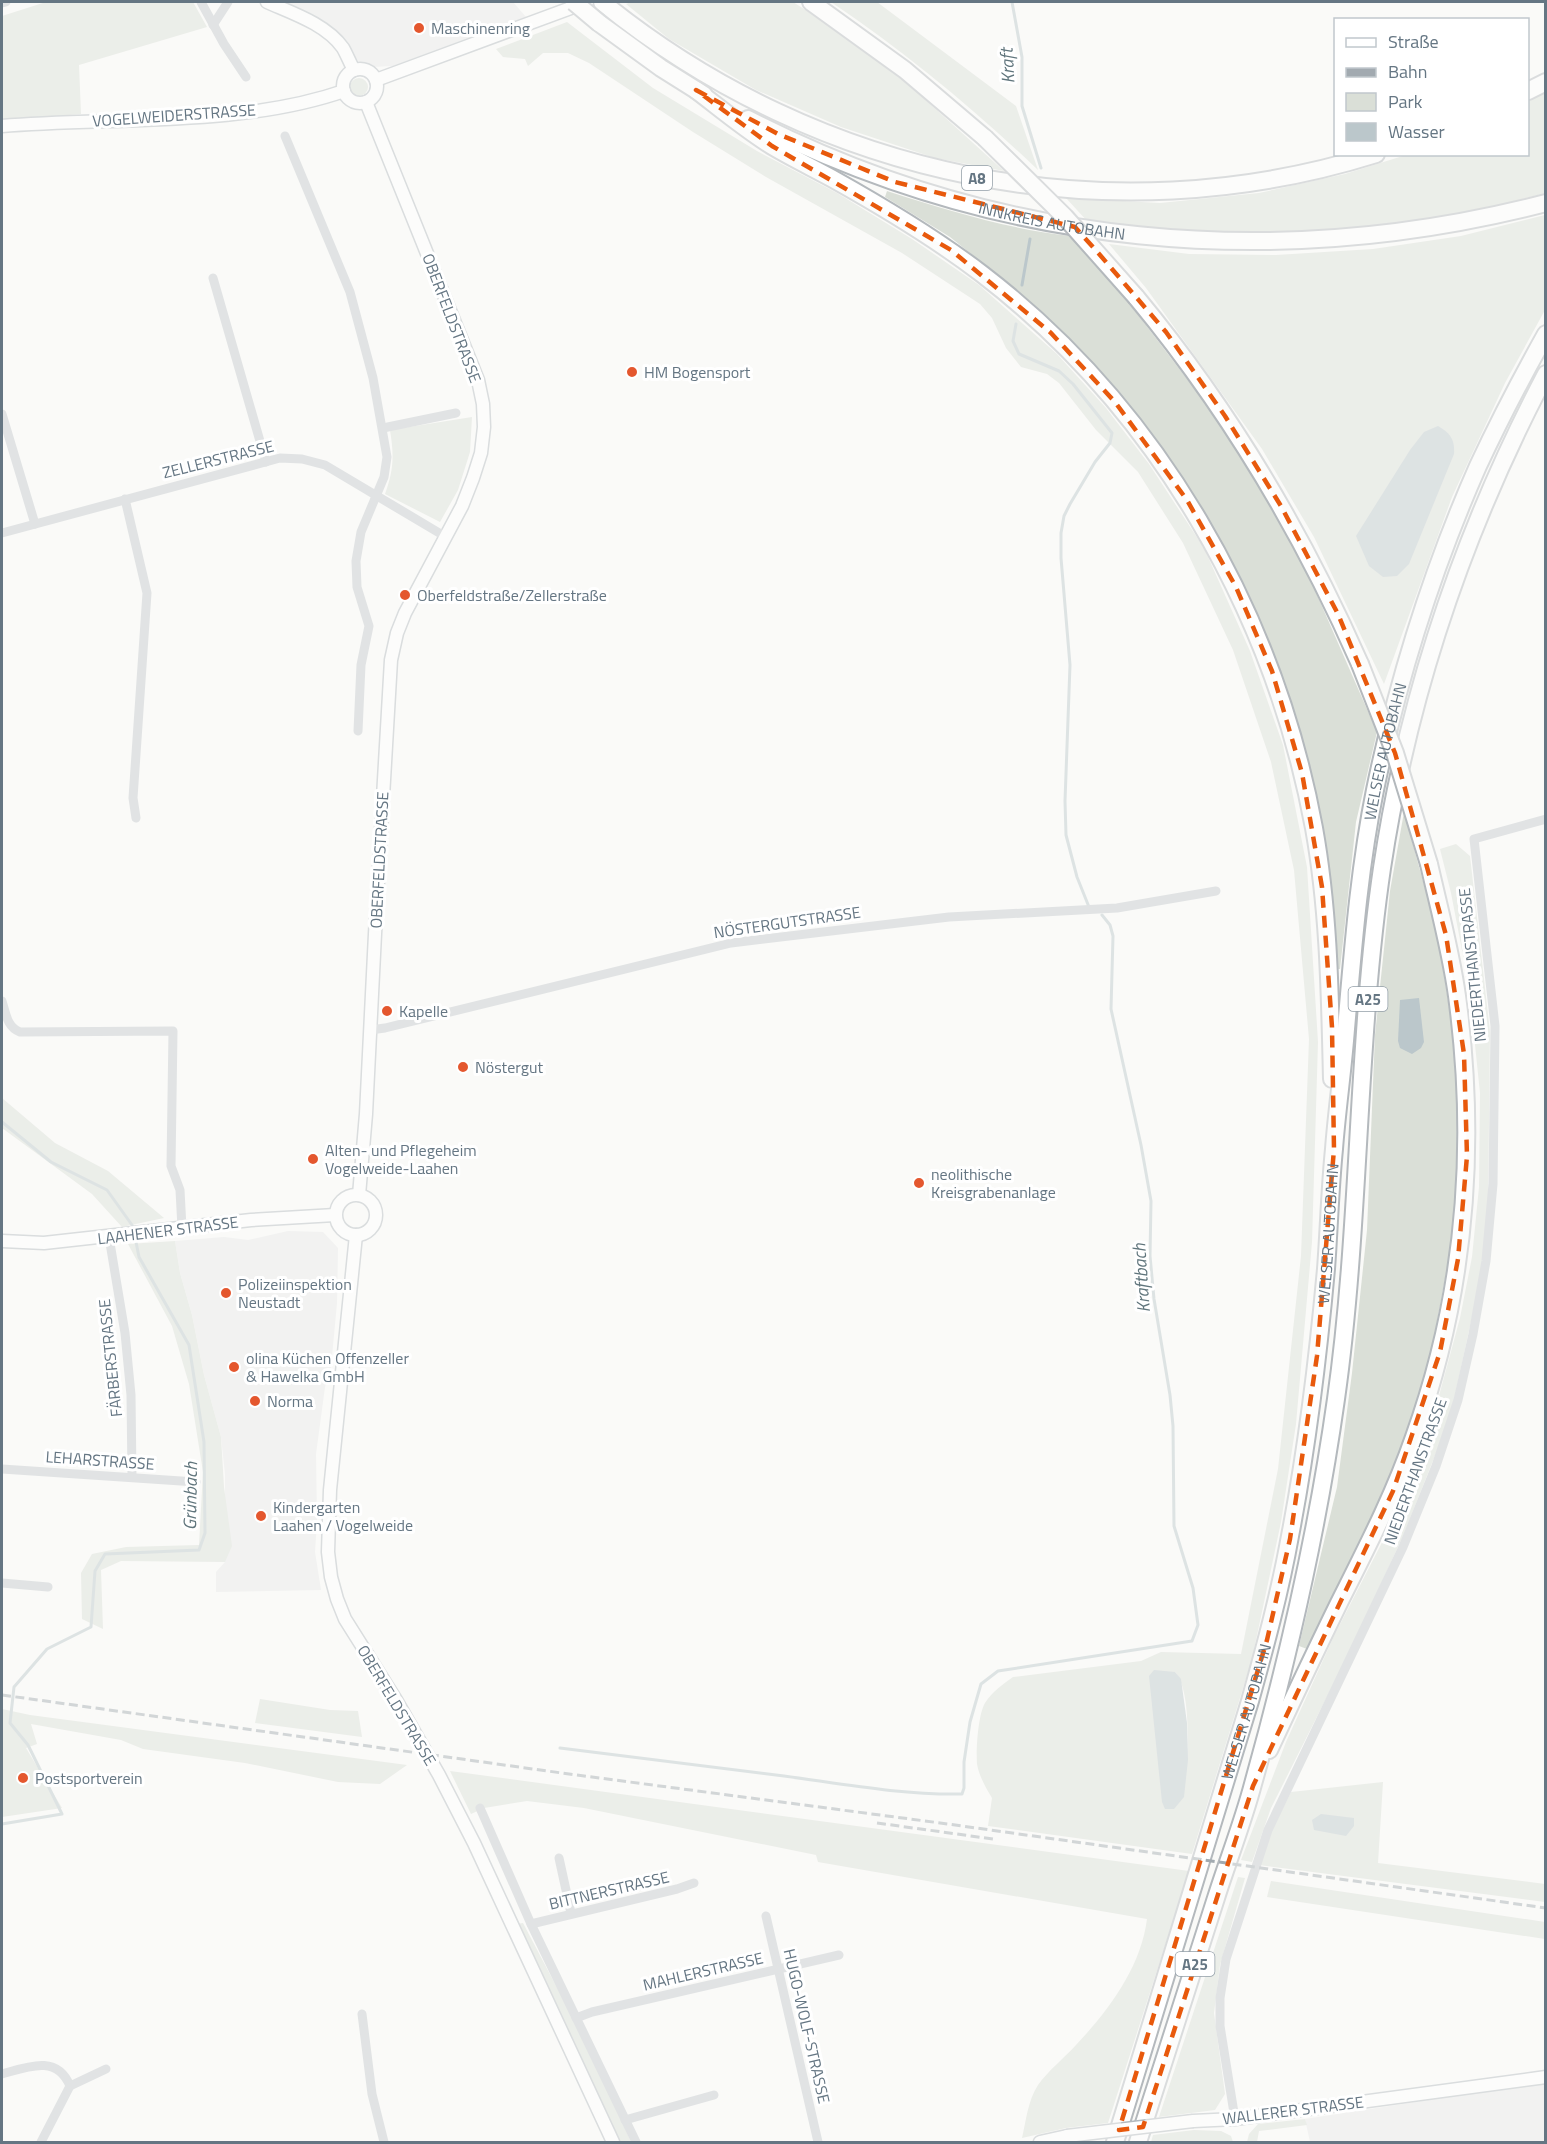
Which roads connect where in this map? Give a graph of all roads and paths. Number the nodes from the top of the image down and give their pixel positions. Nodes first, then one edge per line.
1 (6, 2) edge
2 (201, 2) edge
3 (228, 2) edge
4 (267, 2) edge
5 (574, 2) edge
6 (587, 2) edge
7 (811, 2) edge
8 (2, 3) edge
9 (608, 7) edge
10 (213, 25) junction
11 (354, 70) junction
12 (246, 77) dead end
13 (376, 80) junction
14 (1545, 81) edge
15 (696, 90) junction
16 (1529, 90) edge
17 (344, 92) junction
18 (366, 102) junction
19 (2, 126) edge
20 (285, 136) dead end
21 (1369, 156) edge
22 (1545, 203) edge
23 (213, 278) dead end
24 (1545, 333) edge
25 (1545, 374) edge
26 (456, 413) dead end
27 (2, 414) edge
28 (383, 428) junction
29 (266, 462) junction
30 (377, 496) junction
31 (124, 499) junction
32 (35, 524) junction
33 (2, 533) edge
34 (446, 537) junction
35 (358, 731) dead end
36 (136, 818) dead end
37 (1545, 819) edge
38 (1216, 891) dead end
39 (2, 1001) edge
40 (370, 1030) junction
41 (1334, 1149) junction
42 (359, 1195) junction
43 (335, 1215) junction
44 (182, 1228) junction
45 (356, 1235) junction
46 (109, 1237) junction
47 (2, 1241) edge
48 (2, 1468) edge
49 (132, 1477) junction
50 (196, 1482) dead end
51 (2, 1583) edge
52 (48, 1587) dead end
53 (1252, 1786) junction
54 (480, 1808) dead end
55 (559, 1858) dead end
56 (694, 1883) dead end
57 (571, 1913) junction
58 (766, 1916) dead end
59 (531, 1924) junction
60 (839, 1955) dead end
61 (779, 1969) junction
62 (362, 2013) dead end
63 (576, 2018) junction
64 (106, 2069) dead end
65 (2, 2074) edge
66 (1545, 2077) edge
67 (70, 2086) junction
68 (714, 2095) dead end
69 (1235, 2119) junction
70 (626, 2120) junction
71 (41, 2142) edge
72 (384, 2142) edge
73 (613, 2142) edge
74 (636, 2142) edge
75 (818, 2142) edge
76 (1040, 2142) edge
77 (1115, 2142) edge
78 (1138, 2142) edge

1 - 8 street
2 - 10 street
3 - 10 street
4 - 11 main road
5 - 15 highway, INNKREIS AUTOBAHN / A8, bridge
6 - 13 main road
7 - 53 highway, bridge
9 - 21 highway, INNKREIS AUTOBAHN / A8
10 - 12 street
11 - 13 main road
11 - 17 main road
13 - 18 main road
14 - 16 highway
15 - 22 highway, INNKREIS AUTOBAHN / A8
15 - 41 highway
17 - 18 main road
17 - 19 main road, VOGELWEIDERSTRASSE
18 - 34 main road, OBERFELDSTRASSE
20 - 28 street
23 - 29 street
24 - 41 highway, WELSER AUTOBAHN / A25
25 - 53 highway, WELSER AUTOBAHN / A25
26 - 28 street
27 - 32 street
28 - 30 street
29 - 30 street, ZELLERSTRASSE
29 - 31 street, ZELLERSTRASSE
30 - 34 street
30 - 35 street
31 - 32 street, ZELLERSTRASSE
31 - 36 street
32 - 33 street, ZELLERSTRASSE
34 - 40 main road, OBERFELDSTRASSE
37 - 69 street, NIEDERTHANSTRASSE
38 - 40 street, NÖSTERGUTSTRASSE
39 - 44 street
40 - 42 main road, OBERFELDSTRASSE
41 - 77 highway, WELSER AUTOBAHN / A25
42 - 43 main road
42 - 45 main road
43 - 44 main road, LAAHENER STRASSE
43 - 45 main road
44 - 46 main road, LAAHENER STRASSE
45 - 73 main road, OBERFELDSTRASSE
46 - 47 main road, LAAHENER STRASSE
46 - 49 street, FÄRBERSTRASSE
48 - 49 street, LEHARSTRASSE
49 - 50 street, LEHARSTRASSE
51 - 52 street
53 - 78 highway, WELSER AUTOBAHN / A25
54 - 59 street
55 - 57 street
56 - 57 street, BITTNERSTRASSE
57 - 59 street, BITTNERSTRASSE
58 - 61 street, HUGO-WOLF-STRASSE
59 - 63 street
60 - 61 street, MAHLERSTRASSE
61 - 63 street, MAHLERSTRASSE
61 - 75 street, HUGO-WOLF-STRASSE
62 - 72 street
63 - 70 street
64 - 67 street
65 - 67 street
66 - 69 main road, WALLERER STRASSE
67 - 71 street
68 - 70 street
69 - 76 main road, WALLERER STRASSE, bridge
70 - 74 street

